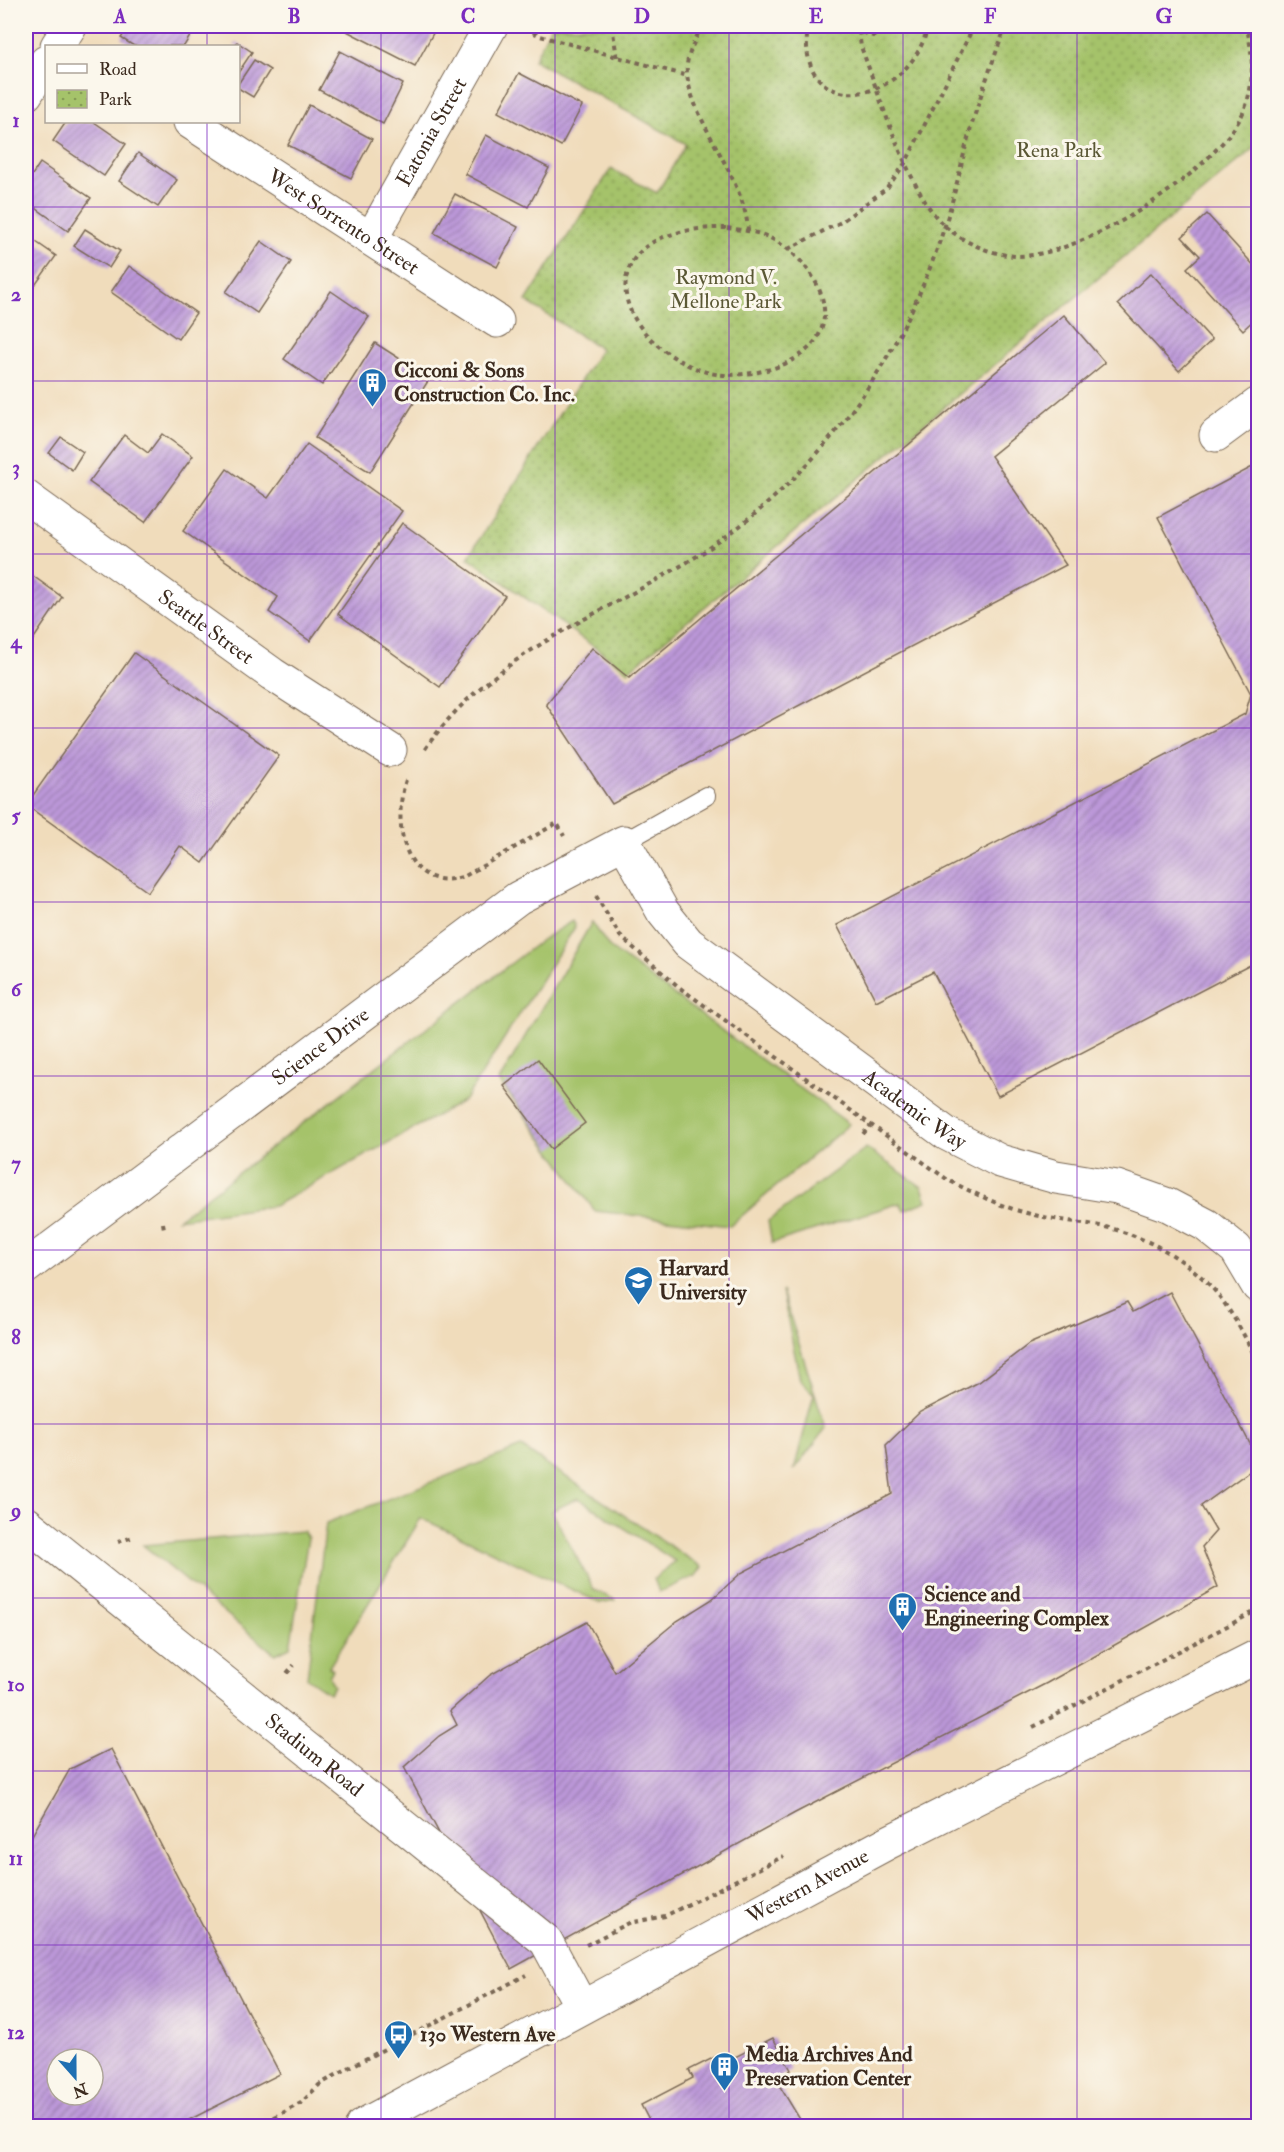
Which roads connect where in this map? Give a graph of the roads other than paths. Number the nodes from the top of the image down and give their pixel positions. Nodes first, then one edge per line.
1 (492, 26) edge
2 (45, 68) edge
3 (26, 94) edge
4 (192, 123) edge
5 (371, 239) junction
6 (497, 321) dead end
7 (1258, 404) edge
8 (1216, 435) dead end
9 (26, 497) edge
10 (399, 760) road end
11 (706, 796) dead end
12 (624, 842) junction
13 (26, 1267) edge
14 (1258, 1286) edge
15 (26, 1523) edge
16 (1258, 1656) edge
17 (581, 2006) junction
18 (362, 2127) edge

1 - 5 street, Eatonia Street
2 - 3 street
4 - 5 street, West Sorrento Street
5 - 6 street, West Sorrento Street
7 - 8 street
9 - 10 street, Seattle Street
11 - 12 lane
12 - 13 street, Science Drive
12 - 14 street, Academic Way
15 - 17 street, Stadium Road
16 - 17 street, Western Avenue
17 - 18 street, Western Avenue

